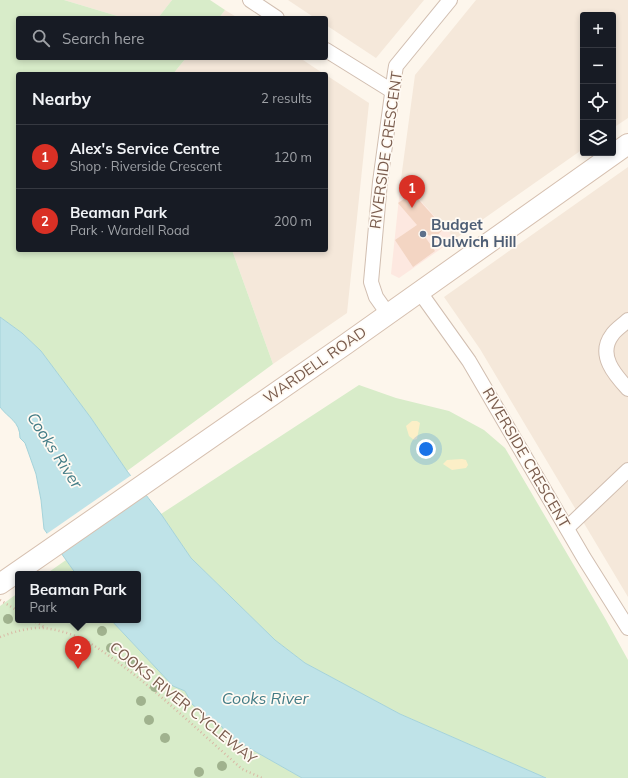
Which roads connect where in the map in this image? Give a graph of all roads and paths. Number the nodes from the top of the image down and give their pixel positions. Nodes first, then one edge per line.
1 (250, 0) edge
2 (450, 0) edge
3 (274, 16) edge
4 (328, 51) edge
5 (392, 91) junction
6 (628, 144) edge
7 (419, 291) junction
8 (388, 314) junction
9 (628, 320) edge
10 (628, 389) edge
11 (628, 470) edge
12 (567, 528) junction
13 (19, 571) edge
14 (15, 574) edge
15 (0, 584) edge
16 (0, 600) edge
17 (15, 609) edge
18 (37, 623) edge
19 (628, 628) edge
20 (46, 629) junction
21 (0, 637) edge
22 (262, 778) edge

1 - 3 street
2 - 5 street, RIVERSIDE CRESCENT
4 - 5 street
5 - 8 street, RIVERSIDE CRESCENT
6 - 7 main road, WARDELL ROAD
7 - 8 main road, WARDELL ROAD
7 - 12 street, RIVERSIDE CRESCENT
8 - 13 main road, WARDELL ROAD
9 - 10 street
11 - 12 street
12 - 19 street, RIVERSIDE CRESCENT
14 - 15 main road, WARDELL ROAD
16 - 17 path
18 - 20 path
20 - 21 path, COOKS RIVER CYCLEWAY
20 - 22 path, COOKS RIVER CYCLEWAY

